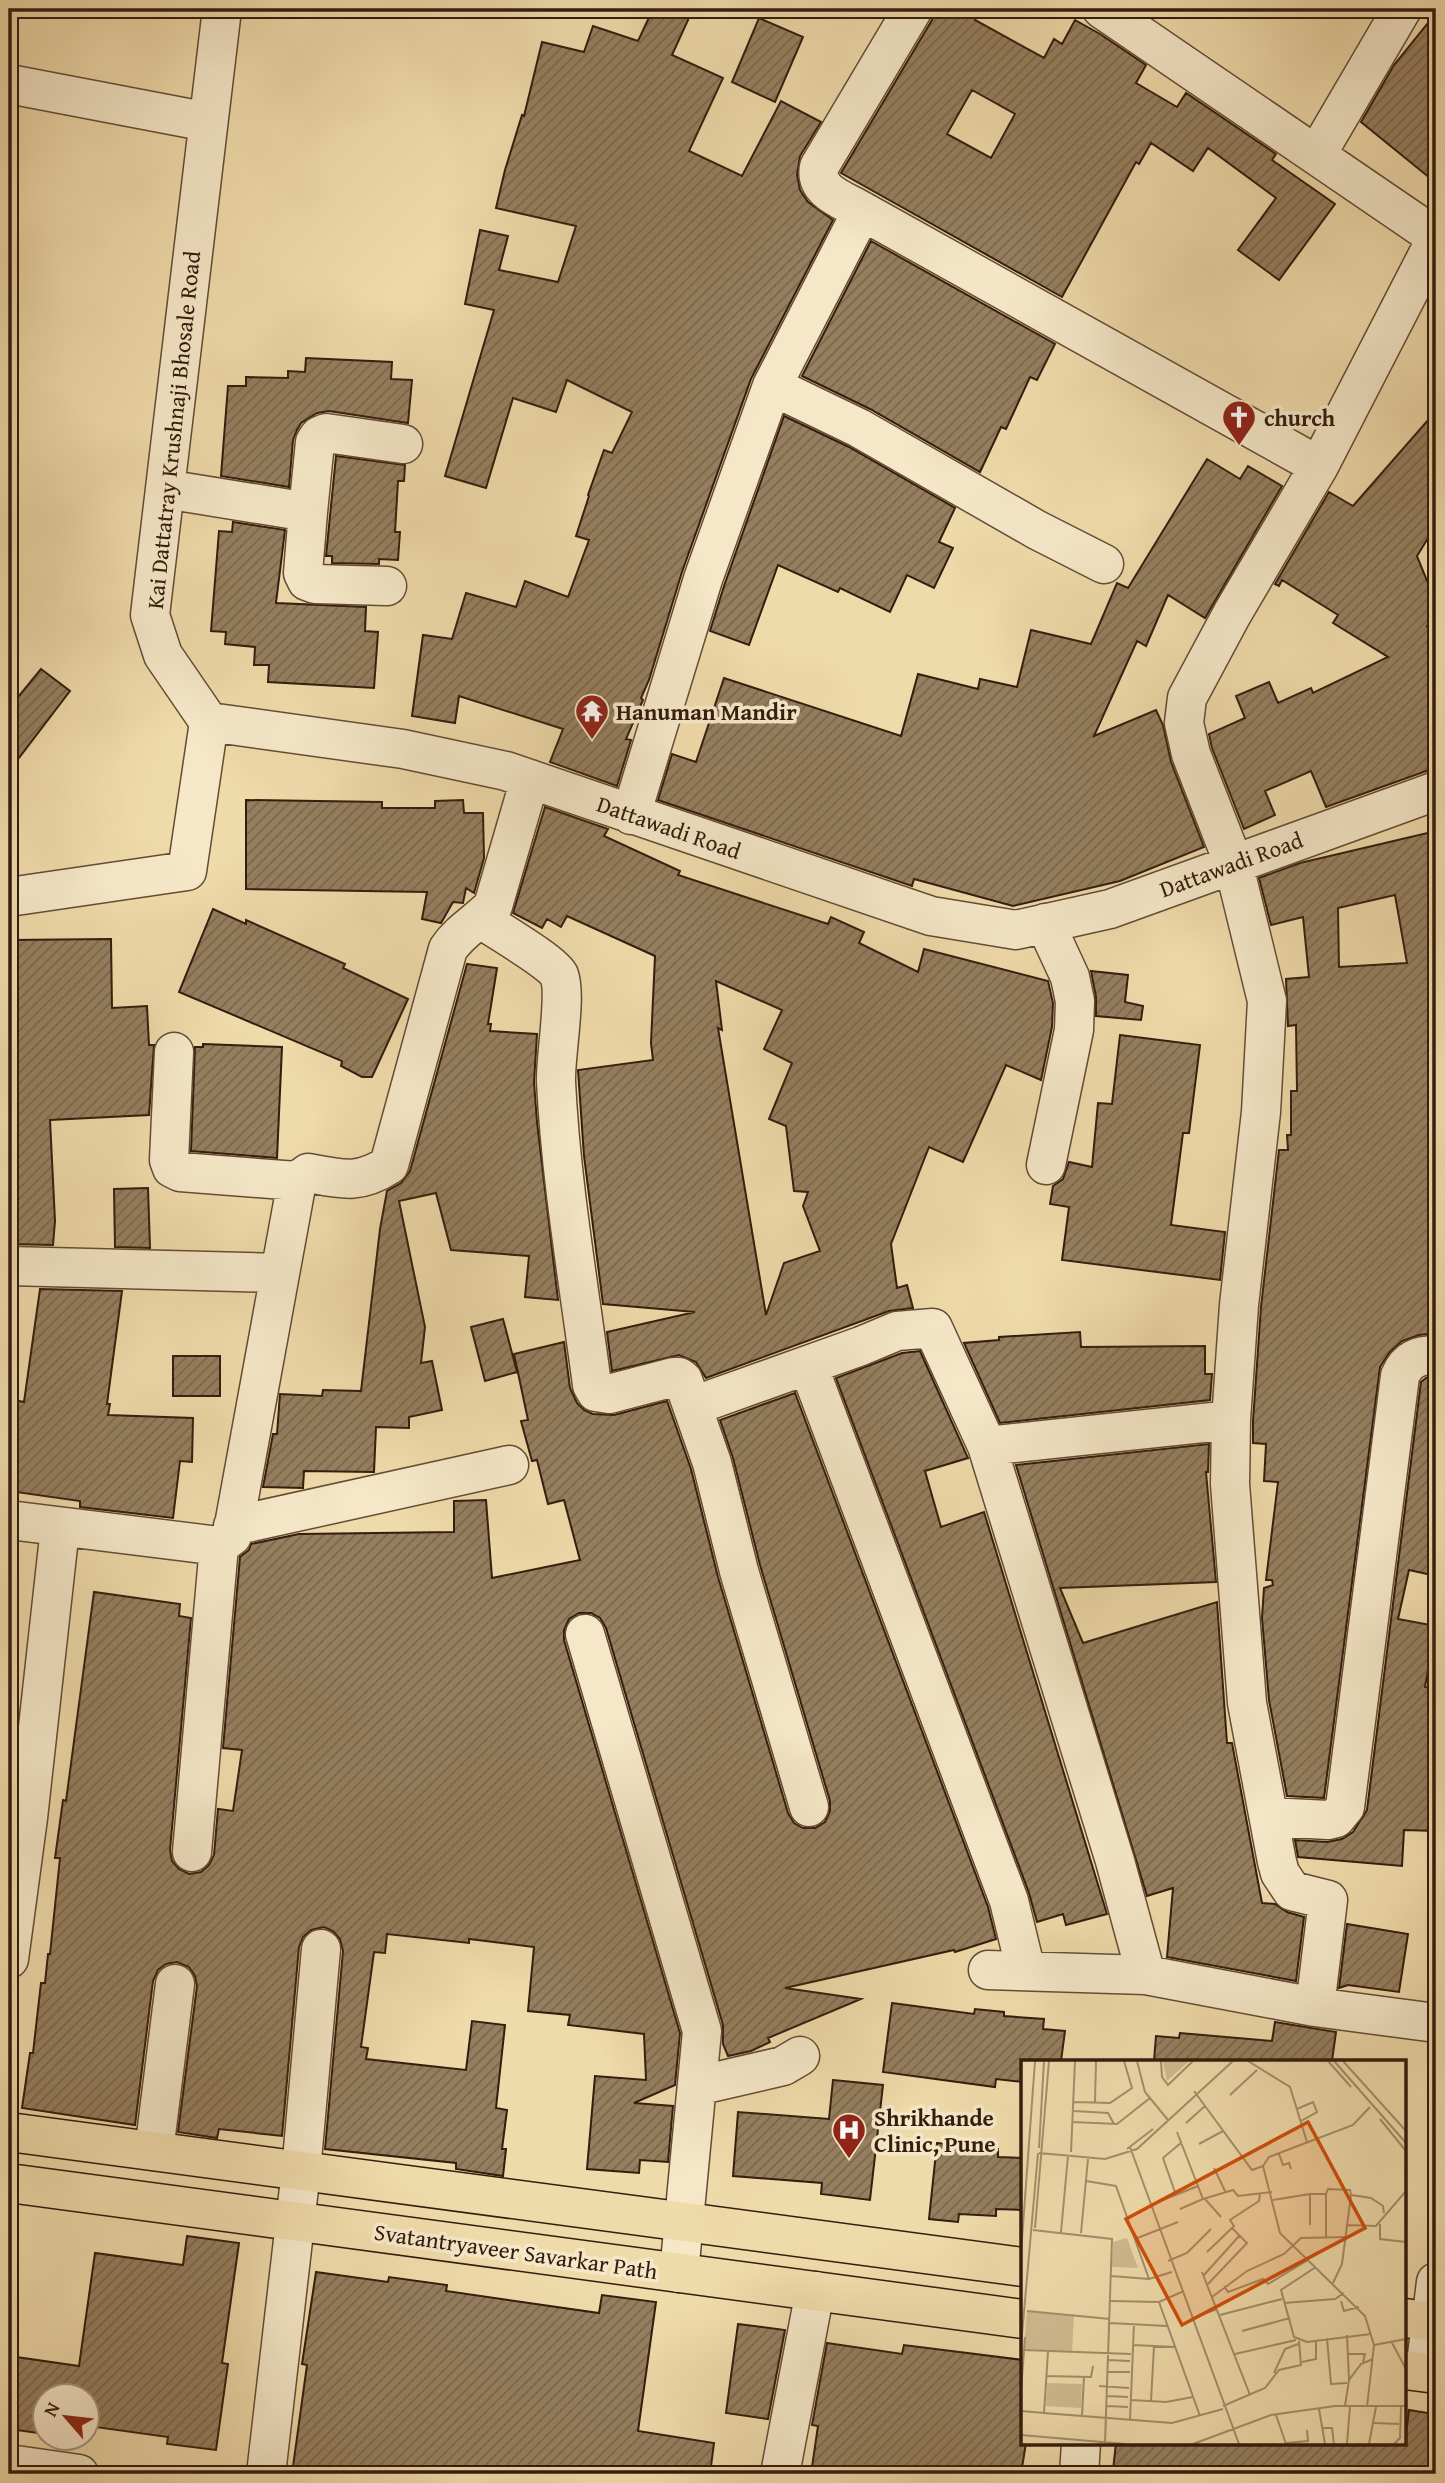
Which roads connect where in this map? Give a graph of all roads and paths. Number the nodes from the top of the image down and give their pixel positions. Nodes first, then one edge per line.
1 (222, 9) edge
2 (913, 9) edge
3 (1102, 9) edge
4 (1402, 9) edge
5 (9, 84) edge
6 (208, 122) junction
7 (1317, 154) junction
8 (862, 211) junction
9 (1436, 238) edge
10 (772, 386) junction
11 (402, 444) dead end
12 (1319, 466) junction
13 (165, 489) junction
14 (308, 512) junction
15 (1104, 564) dead end
16 (387, 586) dead end
17 (209, 722) junction
18 (530, 779) junction
19 (1436, 791) edge
20 (631, 815) junction
21 (1233, 862) junction
22 (9, 897) edge
23 (481, 919) junction
24 (1045, 923) junction
25 (174, 1052) dead end
26 (1046, 1165) dead end
27 (297, 1181) junction
28 (9, 1266) edge
29 (280, 1273) junction
30 (1436, 1354) edge
31 (808, 1365) junction
32 (693, 1406) junction
33 (1231, 1420) junction
34 (987, 1446) junction
35 (509, 1465) dead end
36 (9, 1520) edge
37 (60, 1528) junction
38 (226, 1536) junction
39 (585, 1634) dead end
40 (809, 1807) dead end
41 (18, 1816) edge
42 (1269, 1817) junction
43 (192, 1852) dead end
44 (321, 1949) dead end
45 (9, 1959) edge
46 (988, 1970) dead end
47 (1026, 1971) junction
48 (1146, 1975) junction
49 (175, 1984) dead end
50 (1315, 2007) junction
51 (1436, 2023) edge
52 (800, 2056) dead end
53 (697, 2086) junction
54 (9, 2132) edge
55 (154, 2151) junction
56 (301, 2171) junction
57 (9, 2183) edge
58 (684, 2220) junction
59 (295, 2222) junction
60 (1021, 2267) edge
61 (678, 2273) junction
62 (1436, 2282) edge
63 (815, 2291) junction
64 (1021, 2319) edge
65 (1424, 2320) edge
66 (1422, 2372) edge
67 (1081, 2444) edge
68 (9, 2465) edge
69 (79, 2474) edge
70 (266, 2474) edge
71 (780, 2474) edge
72 (1079, 2474) edge

1 - 6 street, Kai Dattatray Krushnaji Bhosale Road
2 - 8 street
3 - 7 street
4 - 7 street
5 - 6 street
6 - 13 street, Kai Dattatray Krushnaji Bhosale Road
7 - 9 street
8 - 10 street
8 - 12 street
9 - 12 street
10 - 15 street
10 - 20 street
11 - 14 street
12 - 21 street
13 - 14 street
13 - 17 street, Kai Dattatray Krushnaji Bhosale Road
14 - 16 street
17 - 18 street, Dattawadi Road
17 - 22 street
18 - 20 street, Dattawadi Road
18 - 23 street
19 - 21 street, Dattawadi Road
20 - 24 street, Dattawadi Road
21 - 24 street, Dattawadi Road
21 - 33 street
23 - 27 street
23 - 32 street
24 - 26 street
25 - 27 street
27 - 29 street
28 - 29 street
29 - 38 street
30 - 42 street
31 - 32 street
31 - 34 street
31 - 47 street
32 - 40 street
33 - 34 street
33 - 42 street
34 - 48 street
35 - 38 street
36 - 37 street
37 - 38 street
37 - 41 street
38 - 43 street
39 - 53 street
41 - 45 street
42 - 50 street
44 - 56 street
46 - 47 street
47 - 48 street
48 - 50 street
49 - 55 street
50 - 51 street
52 - 53 street
53 - 58 street
54 - 55 main road
55 - 56 main road
56 - 58 main road
56 - 59 street
57 - 59 main road, Svatantryaveer Savarkar Path
58 - 60 main road
58 - 61 street
59 - 61 main road, Svatantryaveer Savarkar Path
59 - 70 street
61 - 63 main road, Svatantryaveer Savarkar Path
62 - 65 street
63 - 64 main road, Svatantryaveer Savarkar Path
63 - 71 street
65 - 66 street
67 - 72 street
68 - 69 street

